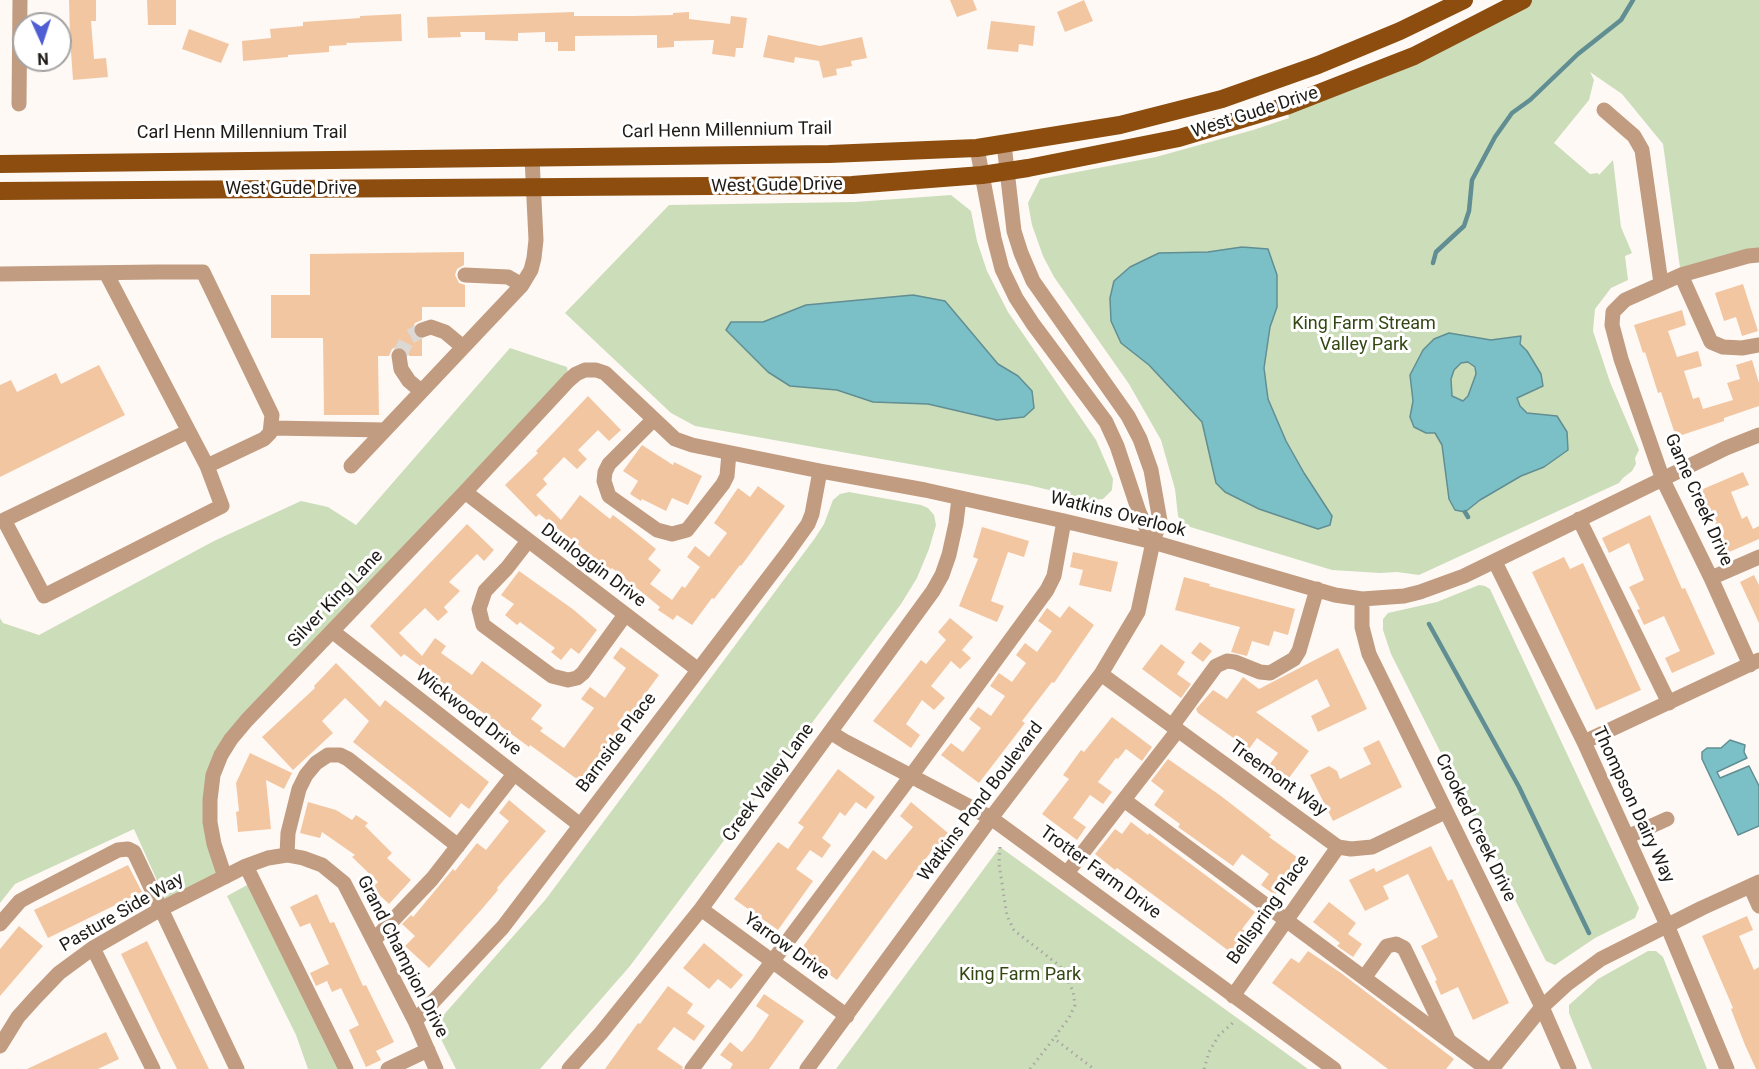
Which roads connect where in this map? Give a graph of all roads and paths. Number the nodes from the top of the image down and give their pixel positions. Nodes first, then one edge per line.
1 (20, 0) edge
2 (1464, 0) edge
3 (1523, 0) edge
4 (19, 104) dead end
5 (1604, 110) dead end
6 (1004, 144) junction
7 (977, 148) junction
8 (532, 158) junction
9 (0, 164) edge
10 (1007, 172) junction
11 (982, 175) junction
12 (534, 188) junction
13 (0, 191) edge
14 (1759, 255) edge
15 (106, 273) junction
16 (0, 274) edge
17 (465, 275) dead end
18 (1681, 275) junction
19 (1662, 283) junction
20 (522, 285) junction
21 (422, 330) dead end
22 (1759, 345) edge
23 (463, 347) junction
24 (399, 356) dead end
25 (569, 380) joint
26 (421, 391) junction
27 (653, 420) junction
28 (271, 428) junction
29 (385, 430) junction
30 (188, 432) junction
31 (1759, 435) edge
32 (729, 453) junction
33 (207, 466) junction
34 (351, 466) dead end
35 (820, 471) junction
36 (1663, 480) junction
37 (465, 492) junction
38 (959, 498) junction
39 (1579, 519) junction
40 (1065, 521) junction
41 (528, 541) junction
42 (1153, 542) junction
43 (1759, 557) edge
44 (1495, 562) junction
45 (1711, 578) junction
46 (1317, 589) junction
47 (1362, 599) junction
48 (625, 615) junction
49 (333, 631) junction
50 (1755, 662) edge
51 (697, 669) junction
52 (1101, 674) junction
53 (1669, 703) junction
54 (1175, 728) junction
55 (830, 732) junction
56 (1584, 742) junction
57 (514, 774) junction
58 (911, 776) junction
59 (1124, 800) junction
60 (1445, 812) junction
61 (992, 818) junction
62 (1667, 819) dead end
63 (580, 825) junction
64 (1627, 837) junction
65 (458, 846) junction
66 (1000, 847) dead end
67 (1338, 848) junction
68 (287, 855) junction
69 (246, 867) junction
70 (1067, 873) junction
71 (225, 877) junction
72 (1754, 884) edge
73 (1759, 906) edge
74 (161, 909) junction
75 (701, 909) junction
76 (1285, 920) junction
77 (0, 924) edge
78 (1667, 925) junction
79 (374, 940) junction
80 (93, 948) junction
81 (772, 961) junction
82 (1364, 978) junction
83 (1233, 996) junction
84 (1542, 1007) junction
85 (847, 1016) junction
86 (415, 1021) junction
87 (1234, 1022) dead end
88 (1056, 1035) junction
89 (1449, 1041) junction
90 (0, 1046) edge
91 (428, 1050) junction
92 (149, 1068) edge
93 (237, 1069) edge
94 (346, 1069) edge
95 (388, 1069) edge
96 (436, 1069) edge
97 (569, 1069) edge
98 (692, 1069) edge
99 (807, 1069) edge
100 (1030, 1069) edge
101 (1094, 1069) edge
102 (1204, 1069) edge
103 (1334, 1069) edge
104 (1490, 1069) edge
105 (1569, 1069) edge
106 (1726, 1069) edge

1 - 4 street
2 - 6 main road, West Gude Drive
3 - 10 main road, West Gude Drive
5 - 19 street
6 - 7 main road, West Gude Drive
6 - 10 street, Watkins Pond Boulevard
7 - 8 main road, West Gude Drive
7 - 11 street
8 - 9 main road, West Gude Drive
8 - 12 street
10 - 11 main road, West Gude Drive
10 - 42 street, Watkins Pond Boulevard
11 - 12 main road, West Gude Drive
11 - 42 street
12 - 13 main road, West Gude Drive
12 - 20 street
14 - 18 street
15 - 16 street
15 - 28 street
15 - 30 street
17 - 20 street
18 - 19 street
18 - 22 street
19 - 36 street, Game Creek Drive
20 - 23 street
21 - 23 street
23 - 26 street
24 - 26 street
25 - 27 street, Watkins Overlook
25 - 37 street, Silver King Lane
26 - 29 street
27 - 32 street, Watkins Overlook
27 - 32 street
28 - 29 street
28 - 33 street
29 - 34 street
30 - 33 street
30 - 33 street
31 - 36 street, Watkins Overlook
32 - 35 street, Watkins Overlook
35 - 38 street, Watkins Overlook
35 - 51 street, Barnside Place
36 - 39 street, Watkins Overlook
36 - 45 street, Game Creek Drive
37 - 41 street, Dunloggin Drive
37 - 49 street, Silver King Lane
38 - 40 street, Watkins Overlook
38 - 55 street, Creek Valley Lane
39 - 44 street, Watkins Overlook
39 - 53 street
40 - 42 street, Watkins Overlook
40 - 58 street
41 - 48 street, Dunloggin Drive
41 - 48 street
42 - 46 street, Watkins Overlook
42 - 52 street, Watkins Pond Boulevard
43 - 45 street
44 - 47 street, Watkins Overlook
44 - 56 street, Thompson Dairy Way
45 - 50 street, Game Creek Drive
46 - 47 street, Watkins Overlook
46 - 54 street
47 - 60 street, Crooked Creek Drive
48 - 51 street, Dunloggin Drive
49 - 57 street, Wickwood Drive
49 - 71 street, Silver King Lane
50 - 53 street
51 - 63 street, Barnside Place
52 - 54 street, Treemont Way
52 - 61 street, Watkins Pond Boulevard
53 - 56 street
54 - 59 street
54 - 67 street, Treemont Way
55 - 58 street, Trotter Farm Drive
55 - 75 street, Creek Valley Lane
56 - 64 street, Thompson Dairy Way
57 - 63 street, Wickwood Drive
57 - 65 street
58 - 61 street, Trotter Farm Drive
58 - 81 street
59 - 70 street
59 - 76 street
60 - 67 street
60 - 84 street, Crooked Creek Drive
61 - 70 street, Trotter Farm Drive
61 - 85 street, Watkins Pond Boulevard
62 - 64 street
63 - 86 street, Barnside Place
64 - 78 street, Thompson Dairy Way
65 - 68 street
65 - 79 street
66 - 88 path
67 - 76 street, Bellspring Place
68 - 69 street, Grand Champion Drive
68 - 79 street, Grand Champion Drive
69 - 71 street, Grand Champion Drive
69 - 94 street
70 - 83 street, Trotter Farm Drive
71 - 74 street, Pasture Side Way
72 - 73 street
72 - 78 street
74 - 77 street
74 - 80 street, Pasture Side Way
74 - 93 street
75 - 81 street, Yarrow Drive
75 - 97 street, Creek Valley Lane
76 - 82 street
76 - 83 street, Bellspring Place
78 - 84 street
78 - 106 street, Thompson Dairy Way
79 - 86 street, Grand Champion Drive
80 - 90 street, Pasture Side Way
80 - 92 street
81 - 85 street, Yarrow Drive
81 - 98 street
82 - 89 street
82 - 89 street
83 - 103 street, Trotter Farm Drive
84 - 104 street
84 - 105 street, Crooked Creek Drive
85 - 99 street, Watkins Pond Boulevard
86 - 91 street, Grand Champion Drive
87 - 102 path
88 - 100 path
88 - 101 path
89 - 104 street
91 - 95 street
91 - 96 street, Grand Champion Drive

